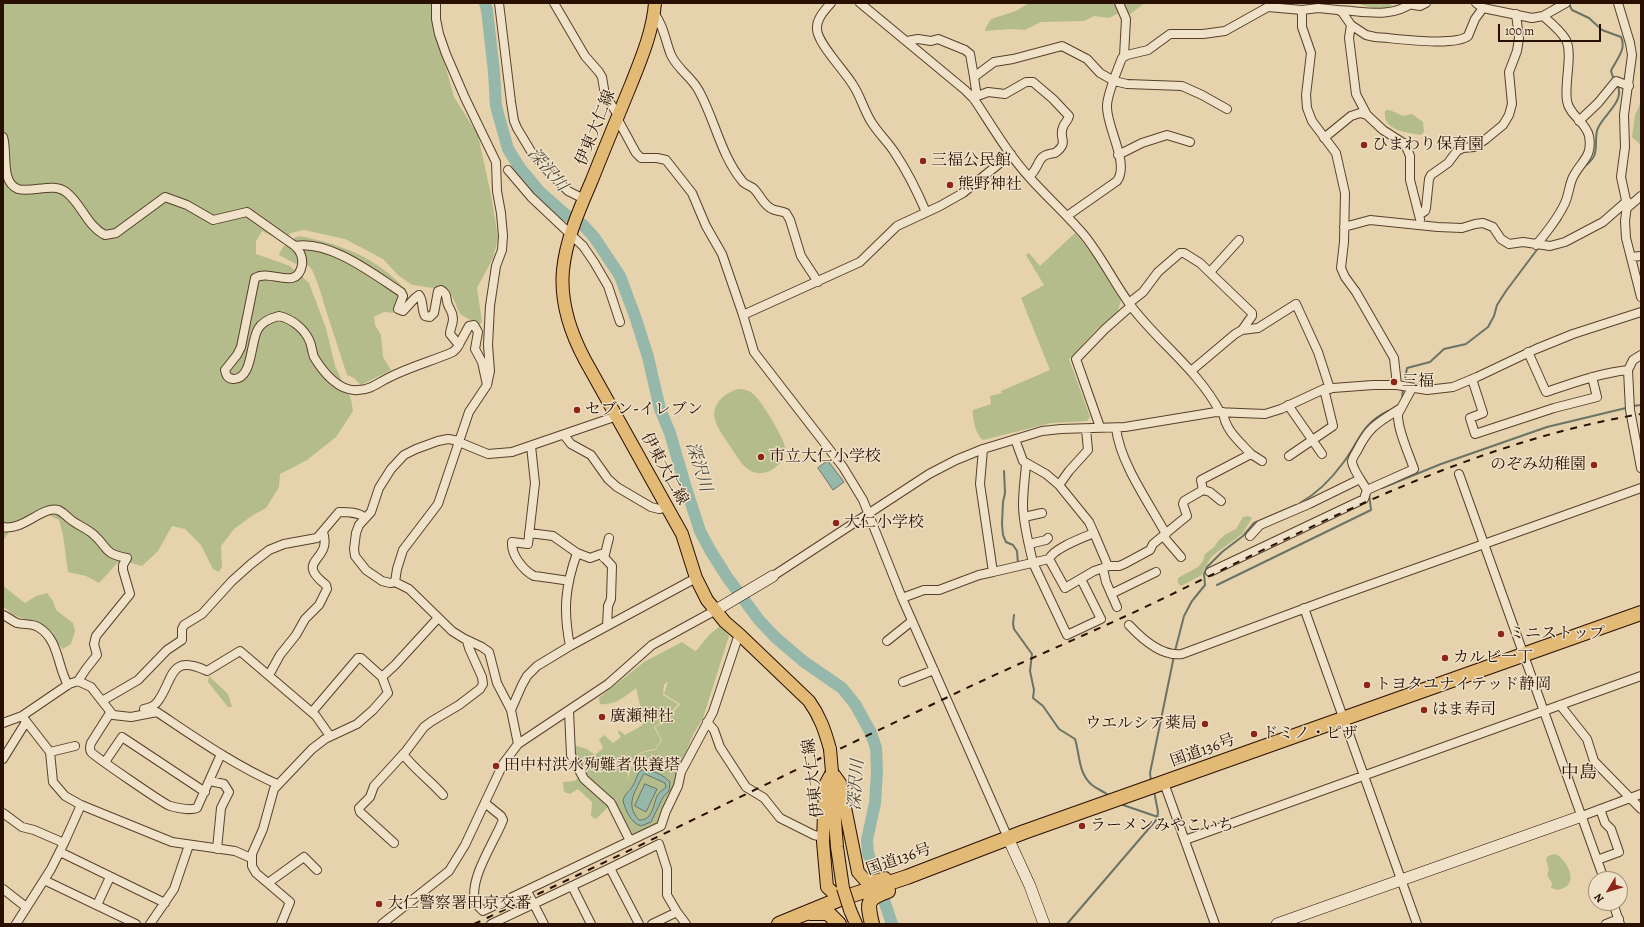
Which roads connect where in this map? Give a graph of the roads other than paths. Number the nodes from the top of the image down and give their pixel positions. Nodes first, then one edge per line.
1 (436, 3) edge
2 (499, 3) edge
3 (554, 3) edge
4 (831, 3) edge
5 (860, 3) edge
6 (1119, 3) edge
7 (1426, 3) edge
8 (1566, 3) edge
9 (1618, 3) edge
10 (1409, 4) edge
11 (1480, 5) edge
12 (655, 8) edge
13 (1302, 10) junction
14 (1338, 10) junction
15 (1516, 14) junction
16 (1543, 16) junction
17 (1351, 25) junction
18 (907, 41) junction
19 (1124, 56) junction
20 (974, 77) junction
21 (1114, 81) junction
22 (1629, 86) junction
23 (974, 98) junction
24 (1227, 108) dead end
25 (1367, 115) junction
26 (618, 117) junction
27 (1579, 121) junction
28 (1324, 138) junction
29 (3, 139) edge
30 (1190, 142) dead end
31 (1011, 154) junction
32 (1118, 155) junction
33 (508, 170) dead end
34 (1029, 178) junction
35 (1641, 196) edge
36 (582, 203) junction
37 (1627, 205) junction
38 (926, 212) junction
39 (1419, 215) junction
40 (1067, 216) junction
41 (1422, 225) junction
42 (1344, 226) junction
43 (572, 233) junction
44 (1238, 240) dead end
45 (1536, 245) junction
46 (296, 246) junction
47 (1641, 256) edge
48 (1631, 258) junction
49 (1210, 272) junction
50 (818, 282) junction
51 (1641, 297) edge
52 (1130, 305) junction
53 (1641, 312) edge
54 (743, 315) junction
55 (620, 322) dead end
56 (1242, 330) junction
57 (459, 345) junction
58 (1528, 352) junction
59 (1641, 355) edge
60 (1628, 370) junction
61 (1191, 371) junction
62 (1592, 377) junction
63 (1472, 379) junction
64 (487, 385) junction
65 (1404, 386) junction
66 (1327, 389) junction
67 (1288, 405) junction
68 (1402, 408) junction
69 (1221, 412) junction
70 (617, 416) junction
71 (1100, 427) junction
72 (1116, 428) junction
73 (1086, 429) junction
74 (564, 435) junction
75 (1015, 439) junction
76 (1312, 440) junction
77 (458, 442) junction
78 (531, 446) junction
79 (983, 449) junction
80 (1251, 454) junction
81 (1322, 454) dead end
82 (1289, 456) dead end
83 (1262, 461) dead end
84 (1026, 464) junction
85 (1641, 468) edge
86 (1459, 474) dead end
87 (1360, 479) junction
88 (1059, 485) junction
89 (1641, 488) edge
90 (1203, 490) junction
91 (1367, 490) junction
92 (1221, 501) dead end
93 (668, 507) junction
94 (869, 513) junction
95 (1042, 513) dead end
96 (1024, 517) junction
97 (366, 518) junction
98 (3, 527) edge
99 (323, 532) junction
100 (529, 533) junction
101 (1094, 533) junction
102 (1164, 535) junction
103 (1250, 536) dead end
104 (609, 538) dead end
105 (1048, 538) dead end
106 (1029, 544) junction
107 (1484, 544) junction
108 (577, 554) junction
109 (1181, 557) dead end
110 (604, 558) junction
111 (1049, 558) junction
112 (1033, 563) junction
113 (1105, 568) junction
114 (992, 572) junction
115 (1156, 572) dead end
116 (1210, 572) dead end
117 (772, 576) joint
118 (696, 578) junction
119 (1081, 579) junction
120 (568, 581) junction
121 (396, 582) junction
122 (1111, 594) junction
123 (902, 598) junction
124 (1117, 606) dead end
125 (1304, 608) junction
126 (716, 610) junction
127 (1641, 613) edge
128 (3, 615) edge
129 (438, 618) junction
130 (912, 621) junction
131 (1129, 625) dead end
132 (607, 626) junction
133 (739, 634) junction
134 (468, 640) junction
135 (887, 640) dead end
136 (570, 646) junction
137 (1524, 656) junction
138 (934, 670) junction
139 (269, 675) junction
140 (1641, 676) edge
141 (382, 677) junction
142 (78, 682) junction
143 (903, 682) dead end
144 (68, 686) junction
145 (102, 701) junction
146 (1560, 705) junction
147 (511, 710) junction
148 (569, 711) junction
149 (1544, 711) junction
150 (312, 712) junction
151 (110, 714) junction
152 (120, 717) junction
153 (1344, 718) junction
154 (24, 719) junction
155 (707, 722) junction
156 (3, 723) edge
157 (330, 736) junction
158 (518, 744) junction
159 (75, 746) dead end
160 (50, 752) junction
161 (221, 754) junction
162 (403, 754) junction
163 (3, 759) edge
164 (105, 762) junction
165 (832, 772) junction
166 (1364, 775) junction
167 (210, 781) junction
168 (277, 784) junction
169 (1157, 786) junction
170 (205, 792) junction
171 (1641, 794) edge
172 (443, 795) dead end
173 (1629, 798) junction
174 (485, 803) junction
175 (81, 805) junction
176 (1600, 809) junction
177 (1641, 809) edge
178 (3, 813) edge
179 (1582, 816) junction
180 (823, 837) junction
181 (1008, 838) junction
182 (1185, 840) junction
183 (630, 841) junction
184 (64, 843) junction
185 (394, 843) dead end
186 (189, 845) junction
187 (217, 848) junction
188 (60, 852) junction
189 (251, 858) junction
190 (1597, 860) junction
191 (610, 868) junction
192 (317, 870) dead end
193 (1601, 871) edge
194 (858, 872) junction
195 (110, 877) junction
196 (44, 880) junction
197 (1402, 880) junction
198 (268, 883) junction
199 (572, 886) junction
200 (827, 887) junction
201 (3, 889) edge
202 (873, 889) junction
203 (527, 890) junction
204 (845, 894) junction
205 (165, 903) junction
206 (534, 904) junction
207 (97, 905) junction
208 (26, 907) junction
209 (1616, 911) edge
210 (677, 912) junction
211 (804, 913) junction
212 (1619, 922) edge
213 (838, 923) edge
214 (16, 924) edge
215 (136, 924) edge
216 (150, 924) edge
217 (281, 924) edge
218 (382, 924) edge
219 (492, 924) edge
220 (544, 924) edge
221 (591, 924) edge
222 (639, 924) edge
223 (652, 924) edge
224 (686, 924) edge
225 (779, 924) edge
226 (856, 924) edge
227 (872, 924) edge
228 (1044, 924) edge
229 (1215, 924) edge
230 (1277, 924) edge
231 (1418, 924) edge
232 (1606, 924) edge

1 - 64 street
2 - 36 street
3 - 26 street
4 - 38 street
5 - 18 street
6 - 19 street
7 - 10 street
8 - 16 street
9 - 22 street
10 - 14 street
11 - 15 street
11 - 17 street
12 - 26 main road, 伊東大仁線
12 - 50 street
13 - 14 street
13 - 19 street
13 - 28 street
14 - 17 street
15 - 16 street
15 - 39 street
16 - 27 street
17 - 25 street
18 - 20 street
18 - 23 street
19 - 21 street
20 - 21 street
20 - 23 street
21 - 24 street
21 - 32 street
22 - 27 street
22 - 37 street
23 - 31 street
23 - 34 street
25 - 28 street
25 - 39 street
26 - 36 main road, 伊東大仁線
26 - 54 street
27 - 45 street
28 - 42 street
29 - 46 street
30 - 32 street
31 - 34 street
31 - 38 street
32 - 40 street
33 - 43 street
34 - 40 street
35 - 37 street
36 - 43 main road, 伊東大仁線
37 - 45 street
37 - 48 street
38 - 50 street
39 - 41 street
40 - 52 street
41 - 42 street
41 - 45 street
42 - 65 street
43 - 55 street
43 - 70 main road, 伊東大仁線
44 - 49 street
46 - 57 street
46 - 57 street
47 - 48 street
48 - 51 street
49 - 52 street
49 - 56 street
50 - 54 street
52 - 61 street
52 - 71 street
53 - 58 street
54 - 94 street
56 - 61 street
56 - 66 street
57 - 64 street
58 - 62 street
58 - 63 street
59 - 60 street
60 - 62 street
60 - 85 street
61 - 69 street
62 - 63 street
63 - 65 street
64 - 77 street
65 - 66 street
65 - 68 street
66 - 67 street
66 - 76 street
67 - 69 street
67 - 76 street
68 - 87 street
68 - 91 street
69 - 72 street
69 - 80 street
70 - 74 street
70 - 93 main road, 伊東大仁線
71 - 72 street
71 - 73 street
72 - 102 street
73 - 75 street
73 - 88 street
74 - 78 street
74 - 93 street
75 - 79 street
75 - 84 street
76 - 81 street
76 - 82 street
77 - 78 street
77 - 97 street
77 - 121 street
78 - 100 street
79 - 94 street
79 - 114 street
80 - 83 street
80 - 90 street
84 - 88 street
84 - 96 street
86 - 107 street
87 - 91 street
87 - 103 street
88 - 101 street
89 - 107 street
90 - 92 street
90 - 102 street
91 - 116 street
93 - 118 main road, 伊東大仁線
94 - 117 street
94 - 123 street
95 - 96 street
96 - 106 street
97 - 99 street
97 - 121 street
98 - 142 street
99 - 139 street
99 - 145 street
100 - 108 street
100 - 120 street
101 - 111 street
101 - 113 street
102 - 109 street
102 - 113 street
104 - 110 street
105 - 106 street
106 - 112 street
107 - 125 street
107 - 137 street
108 - 110 street
108 - 120 street
110 - 132 street
111 - 112 street
111 - 119 street
112 - 114 street
112 - 119 street
113 - 119 street
113 - 122 street
114 - 123 street
115 - 122 street
117 - 126 street
118 - 126 main road, 伊東大仁線
118 - 132 street
120 - 136 street
121 - 129 street
122 - 124 street
123 - 130 street
125 - 131 street
125 - 153 street
126 - 133 main road, 伊東大仁線
126 - 148 street
127 - 137 highway, 国道136号
128 - 144 street
129 - 134 street
129 - 141 street
130 - 135 street
130 - 138 street
132 - 136 street
133 - 155 street
133 - 165 main road, 伊東大仁線, bridge
134 - 147 street
134 - 162 street
136 - 147 street
137 - 149 street
137 - 153 highway, 国道136号
138 - 143 street
138 - 181 street
139 - 150 street
139 - 152 street
140 - 146 street
141 - 150 street
141 - 157 street
142 - 144 street
142 - 145 street
144 - 154 street
145 - 151 street
146 - 149 street
146 - 173 street
147 - 158 street
148 - 158 street
148 - 183 street
149 - 166 street
149 - 179 street
150 - 157 street
151 - 152 street
151 - 164 street
152 - 161 street
153 - 166 street
153 - 169 highway, 国道136号
154 - 156 street
154 - 160 street
154 - 163 street
155 - 180 street
155 - 183 street
157 - 168 street
158 - 174 street
159 - 160 street
160 - 175 street
161 - 167 street
161 - 168 street
162 - 172 street
162 - 185 street
164 - 170 street
164 - 170 street
165 - 180 main road
165 - 194 main road
165 - 204 main road, 伊東大仁線
166 - 182 street
166 - 197 street
167 - 170 street
167 - 187 street
168 - 189 street
169 - 181 highway, 国道136号
169 - 182 street
171 - 173 street
173 - 176 street
173 - 177 street
174 - 203 street
174 - 218 street
175 - 184 street
175 - 186 street
176 - 179 street
176 - 190 street
178 - 184 street
179 - 190 street
179 - 197 street
180 - 200 main road
181 - 202 highway, 国道136号
181 - 228 street
182 - 229 street
183 - 203 street
184 - 188 street
186 - 187 street
186 - 205 street
187 - 189 street
188 - 195 street
188 - 196 street
189 - 198 street
190 - 193 street
191 - 199 street
191 - 210 street
191 - 222 street
192 - 198 street
194 - 202 main road
194 - 204 main road
195 - 205 street
195 - 207 street
196 - 207 street
196 - 208 street
197 - 230 street
197 - 231 street
198 - 217 street
199 - 206 street
199 - 221 street
200 - 204 main road
200 - 211 main road
201 - 208 street
202 - 204 highway, 国道136号
202 - 227 highway
203 - 206 street
204 - 211 highway, 国道136号
204 - 213 highway
204 - 226 main road, 伊東大仁線, bridge
205 - 216 street
206 - 219 street
206 - 220 street
207 - 215 street
208 - 214 street
209 - 212 street
210 - 223 street
210 - 224 street
211 - 213 highway
211 - 225 highway, 国道136号
212 - 232 street

